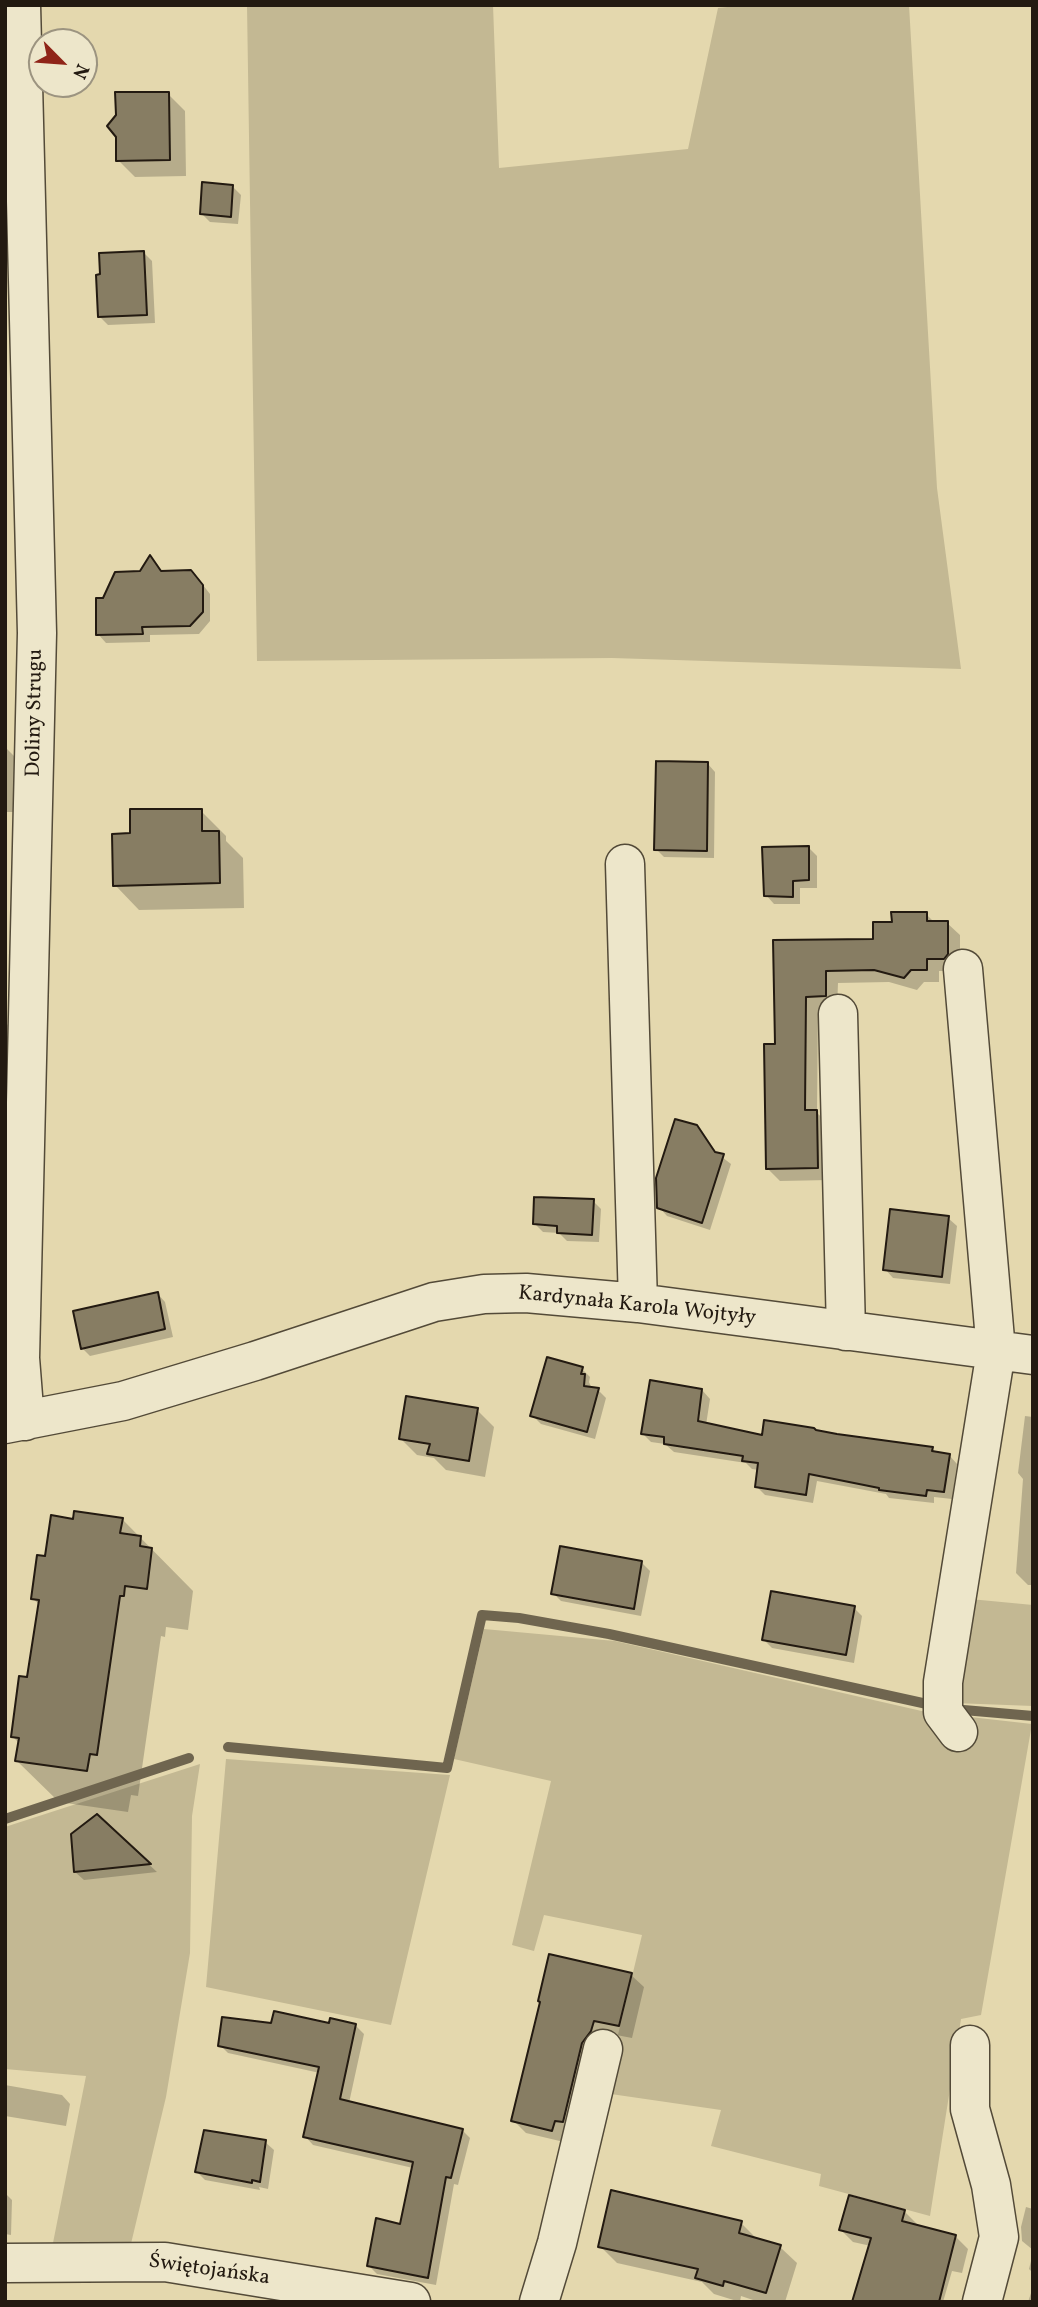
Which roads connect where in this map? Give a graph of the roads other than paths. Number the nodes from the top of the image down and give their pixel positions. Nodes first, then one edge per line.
1 (21, 5) edge
2 (625, 864) dead end
3 (963, 969) dead end
4 (838, 1014) dead end
5 (638, 1303) junction
6 (846, 1331) junction
7 (1014, 1353) edge
8 (15, 1423) edge
9 (958, 1732) dead end
10 (970, 2045) dead end
11 (603, 2049) dead end
12 (5, 2263) edge
13 (336, 2296) edge
14 (411, 2302) edge
15 (539, 2302) edge
16 (982, 2302) edge

1 - 8 street, Doliny Strugu
2 - 5 street
3 - 7 street
4 - 6 street
5 - 6 street, Kardynała Karola Wojtyły
5 - 8 street, Kardynała Karola Wojtyły
6 - 7 street, Kardynała Karola Wojtyły
7 - 9 street
10 - 16 street
11 - 15 street
12 - 13 street, Świętojańska
13 - 14 street, Świętojańska

